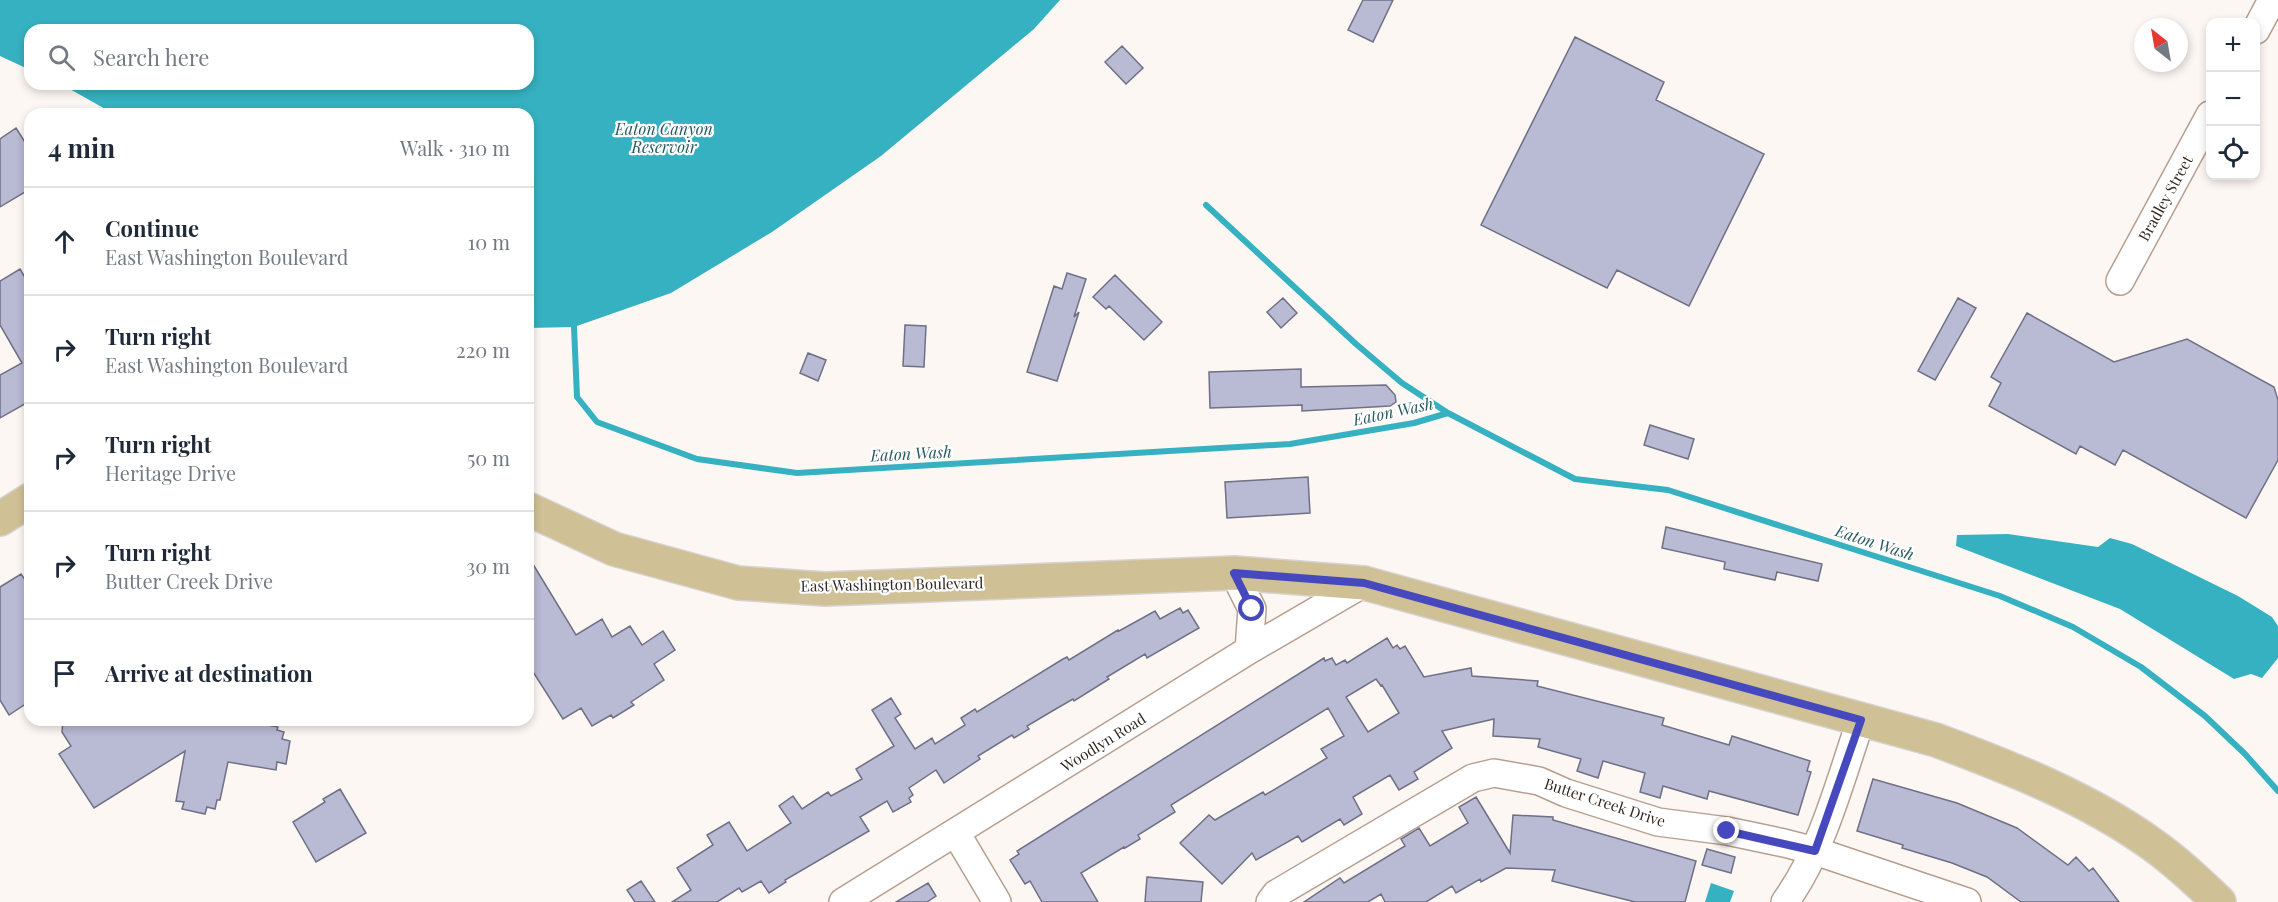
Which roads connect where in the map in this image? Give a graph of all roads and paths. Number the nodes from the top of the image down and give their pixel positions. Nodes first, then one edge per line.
1 (2272, 0) edge
2 (2260, 22) edge
3 (2206, 124) edge
4 (2120, 281) dead end
5 (24, 504) edge
6 (534, 512) edge
7 (0, 519) edge
8 (1234, 573) junction
9 (1364, 583) junction
10 (1249, 650) junction
11 (1861, 720) junction
12 (956, 833) junction
13 (1815, 851) junction
14 (843, 902) edge
15 (998, 902) edge
16 (1270, 902) edge
17 (1785, 902) edge
18 (1967, 902) edge
19 (2219, 902) edge

1 - 2 street
3 - 4 street, Bradley Street
5 - 7 main road
6 - 8 main road, East Washington Boulevard
8 - 9 main road, East Washington Boulevard
8 - 10 street
9 - 10 street, Woodlyn Road
9 - 11 main road, East Washington Boulevard
10 - 12 street, Woodlyn Road
11 - 13 street
11 - 19 main road, East Washington Boulevard
12 - 14 street, Woodlyn Road
12 - 15 street
13 - 16 street, Butter Creek Drive
13 - 17 street
13 - 18 street, Butter Creek Drive

